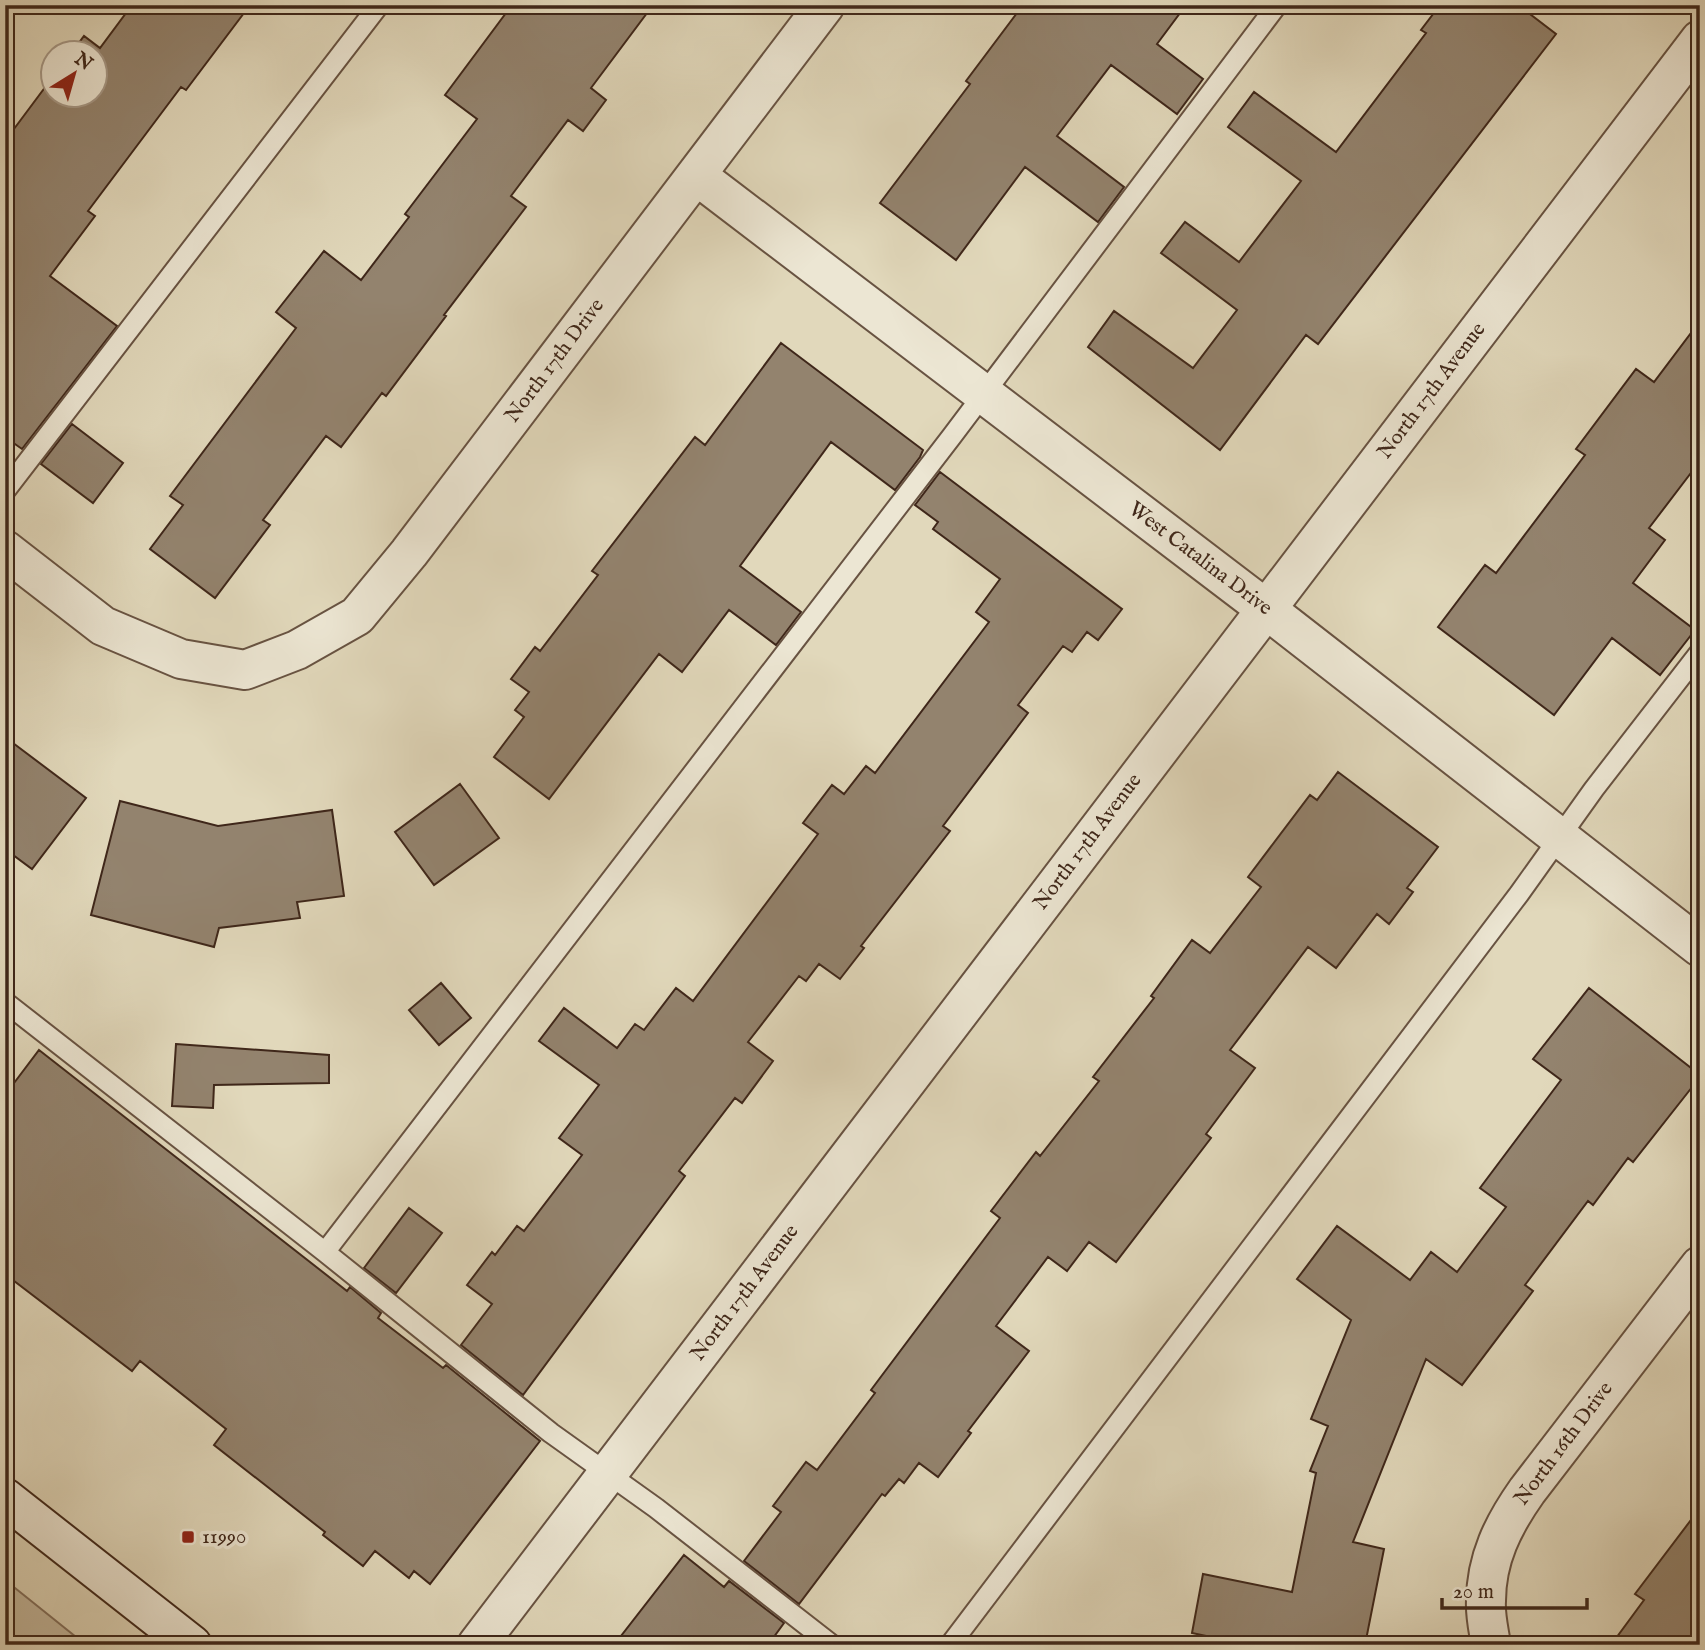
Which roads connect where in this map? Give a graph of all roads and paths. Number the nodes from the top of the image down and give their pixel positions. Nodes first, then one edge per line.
1 (379, 5) edge
2 (825, 5) edge
3 (1277, 5) edge
4 (1700, 40) edge
5 (696, 175) junction
6 (984, 394) junction
7 (5, 491) edge
8 (5, 550) edge
9 (1266, 609) junction
10 (1700, 652) edge
11 (1560, 838) junction
12 (1700, 947) edge
13 (5, 1002) edge
14 (326, 1252) junction
15 (1700, 1266) edge
16 (608, 1474) junction
17 (5, 1498) edge
18 (192, 1645) edge
19 (477, 1645) edge
20 (832, 1645) edge
21 (950, 1645) edge
22 (1491, 1645) edge

1 - 7 lane
2 - 5 street, North 17th Drive
3 - 6 lane
4 - 9 street, North 17th Avenue
5 - 6 street, West Catalina Drive
5 - 8 street, North 17th Drive
6 - 9 street, West Catalina Drive
6 - 14 lane
9 - 11 street, West Catalina Drive
9 - 16 street, North 17th Avenue
10 - 11 lane
11 - 12 street, West Catalina Drive
11 - 21 lane
13 - 14 lane
14 - 16 lane
15 - 22 street, North 16th Drive
16 - 19 street, North 17th Avenue
16 - 20 lane
17 - 18 street

